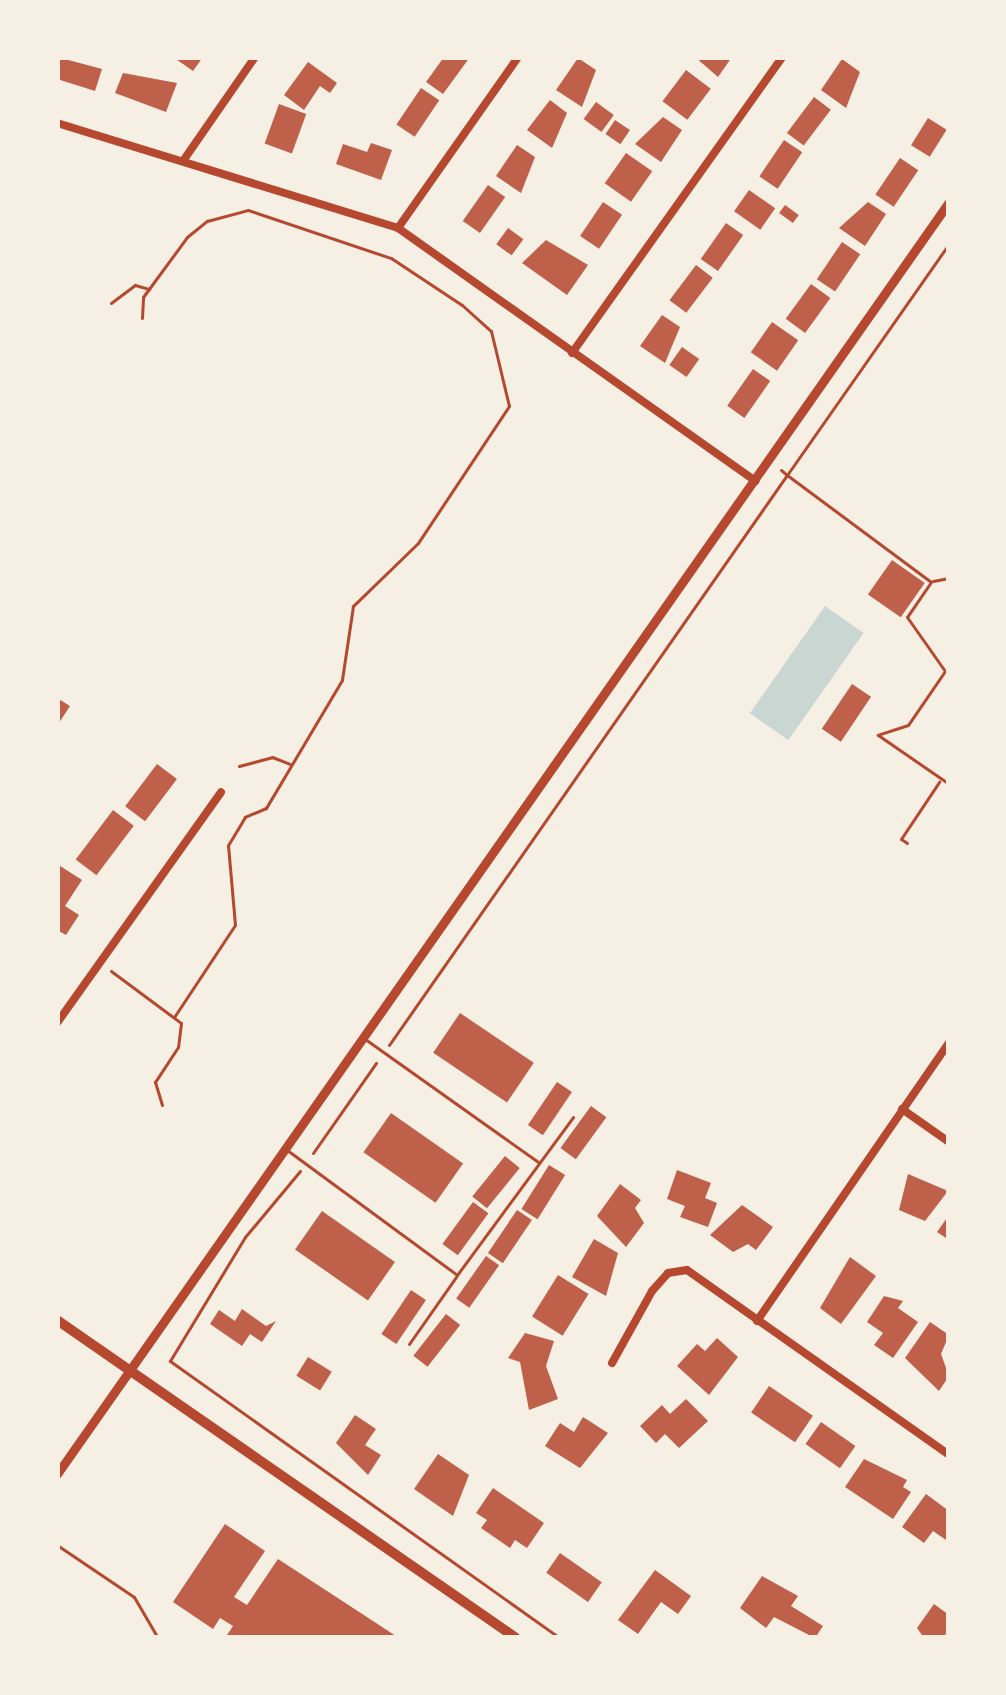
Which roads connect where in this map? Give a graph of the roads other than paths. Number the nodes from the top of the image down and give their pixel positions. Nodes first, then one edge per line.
1 (255, 57) edge
2 (518, 57) edge
3 (782, 57) edge
4 (57, 123) edge
5 (182, 161) junction
6 (949, 202) edge
7 (398, 228) junction
8 (572, 353) junction
9 (755, 481) junction
10 (221, 792) dead end
11 (57, 1023) edge
12 (364, 1037) junction
13 (949, 1043) edge
14 (902, 1109) junction
15 (573, 1117) dead end
16 (949, 1142) edge
17 (286, 1149) junction
18 (539, 1163) junction
19 (457, 1275) junction
20 (57, 1321) edge
21 (757, 1321) junction
22 (409, 1344) dead end
23 (612, 1364) dead end
24 (129, 1371) junction
25 (949, 1455) edge
26 (57, 1474) edge
27 (57, 1545) edge
28 (158, 1638) edge
29 (516, 1638) edge

1 - 5 street
2 - 7 street
3 - 8 street
4 - 5 street
5 - 7 street
6 - 9 street
7 - 8 street
8 - 9 street
9 - 12 street
10 - 11 street
12 - 17 street
12 - 18 lane
13 - 14 street
14 - 16 street
14 - 21 street
15 - 18 lane
17 - 19 lane
17 - 24 street
18 - 19 lane
19 - 22 lane
20 - 24 main road
21 - 23 street
21 - 25 street
24 - 26 street
24 - 29 main road
27 - 28 lane

